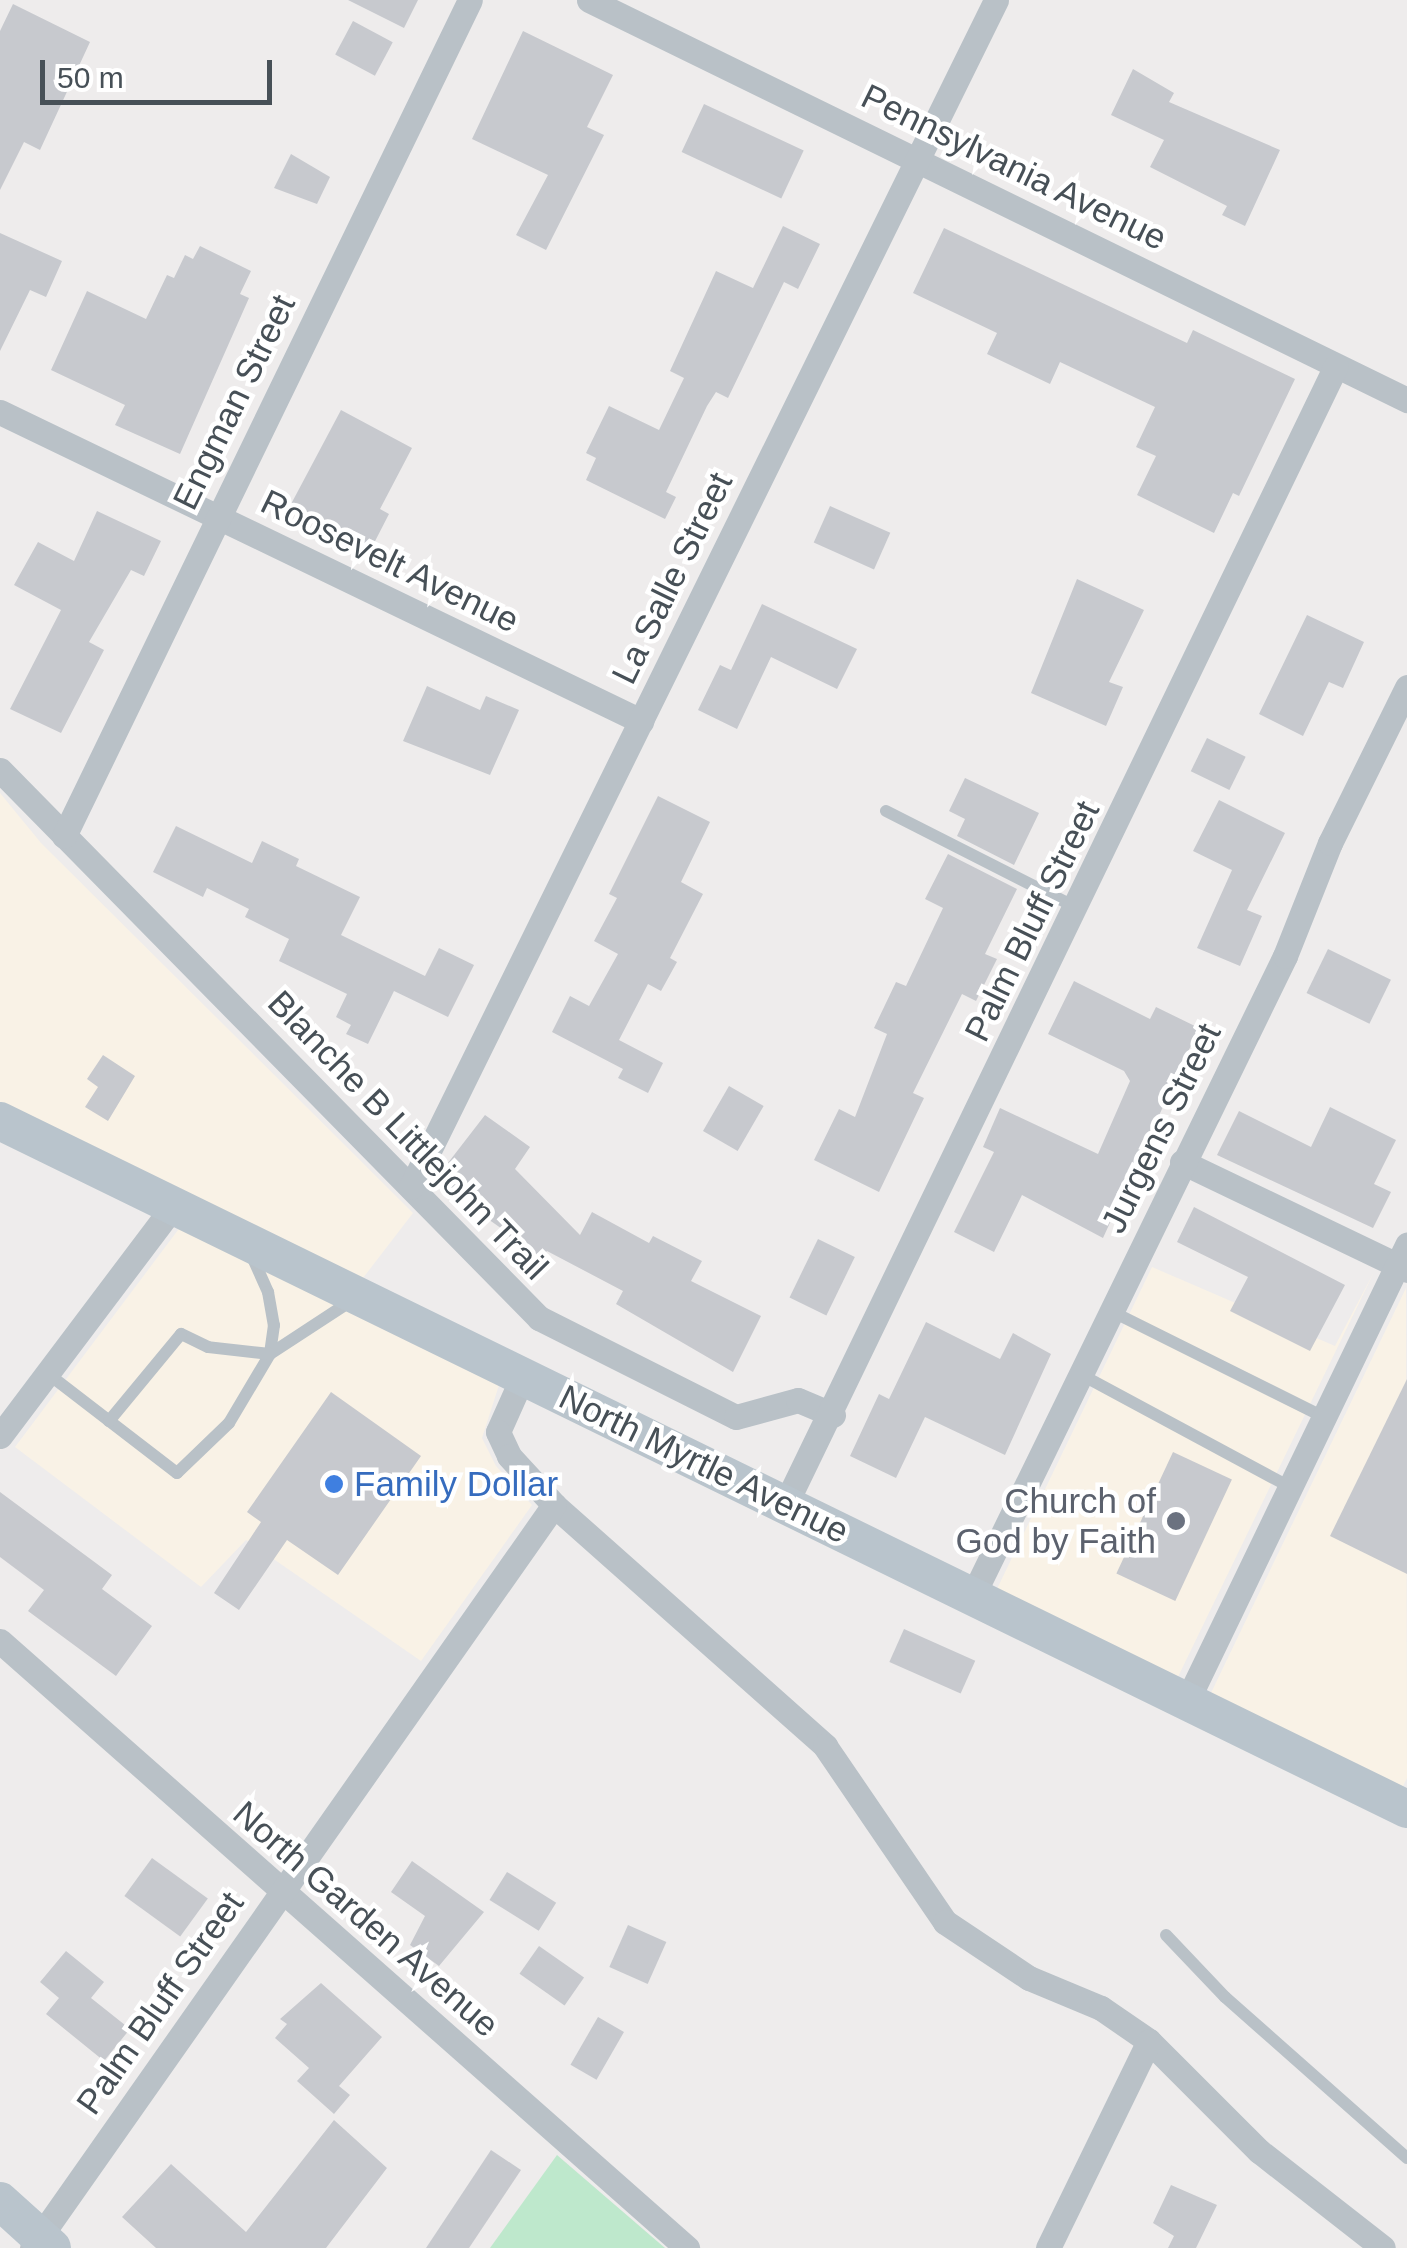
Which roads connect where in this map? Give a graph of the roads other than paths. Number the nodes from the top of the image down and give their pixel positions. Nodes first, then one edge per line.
1 (470, 0) edge
2 (589, 0) edge
3 (996, 0) edge
4 (918, 158) junction
5 (1336, 366) junction
6 (1407, 400) edge
7 (0, 412) edge
8 (217, 516) junction
9 (1407, 687) edge
10 (641, 721) junction
11 (0, 770) edge
12 (886, 810) dead end
13 (64, 836) junction
14 (1077, 908) junction
15 (0, 1120) edge
16 (1182, 1162) junction
17 (411, 1187) junction
18 (174, 1204) junction
19 (244, 1238) junction
20 (1404, 1260) edge
21 (360, 1294) junction
22 (1110, 1311) junction
23 (270, 1354) junction
24 (47, 1373) junction
25 (1080, 1374) junction
26 (523, 1376) junction
27 (833, 1416) junction
28 (1324, 1416) junction
29 (109, 1421) junction
30 (0, 1436) edge
31 (1290, 1487) junction
32 (786, 1503) junction
33 (554, 1505) junction
34 (972, 1597) junction
35 (0, 1641) edge
36 (1186, 1703) junction
37 (1407, 1809) edge
38 (281, 1890) junction
39 (1166, 1935) dead end
40 (1150, 2041) junction
41 (1407, 2158) edge
42 (0, 2201) edge
43 (42, 2244) edge
44 (687, 2248) edge
45 (1048, 2248) edge
46 (1383, 2248) edge

1 - 8 street, Engman Street
2 - 4 street, Pennsylvania Avenue
3 - 4 street, La Salle Street
4 - 5 street, Pennsylvania Avenue
4 - 10 street, La Salle Street
5 - 6 street, Pennsylvania Avenue
5 - 14 street, Palm Bluff Street
7 - 8 street, Roosevelt Avenue
8 - 10 street, Roosevelt Avenue
8 - 13 street, Engman Street
9 - 16 street, Jurgens Street
10 - 17 street, La Salle Street
11 - 13 street, Blanche B Littlejohn Trail
12 - 14 lane
13 - 17 street, Blanche B Littlejohn Trail
14 - 27 street, Palm Bluff Street
15 - 18 main road, North Myrtle Avenue
16 - 20 street
16 - 22 street, Jurgens Street
17 - 27 street, Blanche B Littlejohn Trail
18 - 19 main road, North Myrtle Avenue
18 - 24 street
19 - 21 main road, North Myrtle Avenue
19 - 23 lane
20 - 28 street
21 - 23 lane
21 - 26 main road, North Myrtle Avenue
22 - 25 street, Jurgens Street
22 - 28 lane
23 - 29 lane
23 - 29 lane
24 - 29 lane
24 - 30 street
25 - 31 lane
25 - 34 street, Jurgens Street
26 - 32 main road, North Myrtle Avenue
26 - 33 street
27 - 32 street, Palm Bluff Street
28 - 31 street
31 - 36 street
32 - 34 main road, North Myrtle Avenue
33 - 38 street, Palm Bluff Street
33 - 40 street
34 - 36 main road, North Myrtle Avenue
35 - 38 street, North Garden Avenue
36 - 37 main road, North Myrtle Avenue
38 - 43 street, Palm Bluff Street
38 - 44 street, North Garden Avenue
39 - 41 lane
40 - 45 street
40 - 46 street
42 - 43 main road

